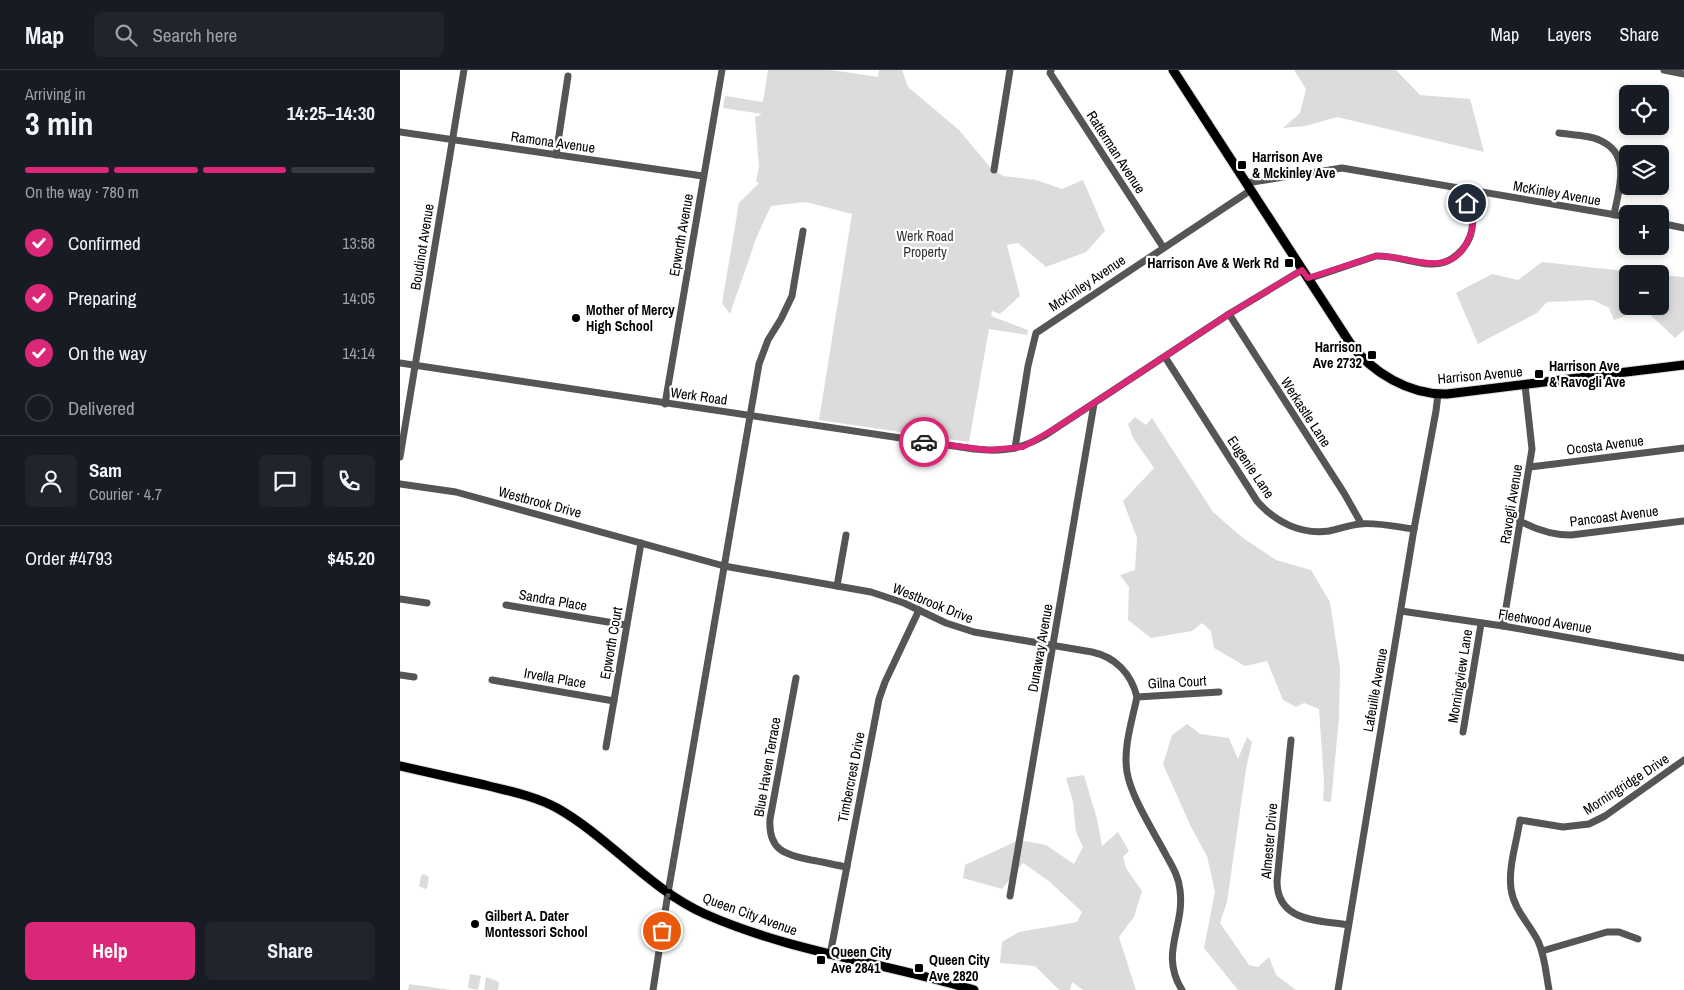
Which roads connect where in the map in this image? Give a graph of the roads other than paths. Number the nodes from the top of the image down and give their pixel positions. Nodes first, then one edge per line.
1 (464, 70) edge
2 (722, 70) edge
3 (1010, 70) edge
4 (1051, 70) edge
5 (1173, 70) edge
6 (1664, 70) edge
7 (1684, 74) edge
8 (568, 76) dead end
9 (400, 132) edge
10 (1559, 133) dead end
11 (452, 139) junction
12 (1619, 154) edge
13 (556, 155) junction
14 (994, 170) dead end
15 (703, 176) junction
16 (1619, 185) edge
17 (1249, 186) junction
18 (1457, 188) junction
19 (1614, 215) junction
20 (1619, 216) edge
21 (1669, 225) edge
22 (1684, 228) edge
23 (803, 230) dead end
24 (1163, 247) junction
25 (1302, 270) junction
26 (1308, 278) junction
27 (1229, 314) junction
28 (1165, 357) junction
29 (400, 363) edge
30 (1684, 365) edge
31 (416, 366) junction
32 (1525, 385) junction
33 (1438, 394) junction
34 (666, 404) junction
35 (1094, 404) junction
36 (750, 416) junction
37 (1015, 448) junction
38 (1684, 448) edge
39 (400, 457) edge
40 (1530, 467) junction
41 (400, 484) edge
42 (1520, 521) junction
43 (1684, 521) edge
44 (1361, 523) junction
45 (1414, 529) junction
46 (846, 535) dead end
47 (641, 543) junction
48 (724, 566) junction
49 (837, 586) junction
50 (400, 599) edge
51 (427, 603) dead end
52 (506, 605) dead end
53 (918, 610) junction
54 (1402, 611) junction
55 (1481, 624) junction
56 (626, 625) junction
57 (1503, 626) junction
58 (1053, 646) junction
59 (1684, 658) edge
60 (400, 674) edge
61 (414, 677) dead end
62 (796, 678) dead end
63 (492, 680) dead end
64 (1219, 692) dead end
65 (1137, 696) junction
66 (614, 701) junction
67 (1463, 732) dead end
68 (1291, 740) dead end
69 (606, 747) dead end
70 (1684, 760) edge
71 (400, 766) edge
72 (846, 867) junction
73 (668, 893) junction
74 (1010, 896) dead end
75 (1348, 926) junction
76 (1638, 939) dead end
77 (1542, 951) junction
78 (830, 955) junction
79 (652, 990) edge
80 (974, 990) edge
81 (1182, 990) edge
82 (1338, 990) edge
83 (1549, 990) edge

1 - 11 street, Boudinot Avenue
2 - 15 street, Epworth Avenue
3 - 14 street
4 - 24 street, Ratterman Avenue
5 - 17 main road, Harrison Avenue
6 - 7 street
8 - 13 street
9 - 11 street, Ramona Avenue
10 - 12 street
11 - 13 street, Ramona Avenue
11 - 31 street, Boudinot Avenue
13 - 15 street, Ramona Avenue
15 - 34 street, Epworth Avenue
16 - 19 street
17 - 18 street, McKinley Avenue
17 - 24 street, McKinley Avenue
17 - 25 main road, Harrison Avenue
18 - 19 street, McKinley Avenue
18 - 26 street
19 - 20 street, McKinley Avenue
21 - 22 street
23 - 36 street
24 - 37 street, McKinley Avenue
25 - 26 main road, Harrison Avenue
25 - 27 street, Werk Road
26 - 33 main road, Harrison Avenue
27 - 28 street, Werk Road
27 - 44 street, Werkastle Lane
28 - 35 street, Werk Road
28 - 44 street, Eugenie Lane
29 - 31 street, Werk Road
30 - 32 main road, Harrison Avenue
31 - 34 street, Werk Road
31 - 39 street, Boudinot Avenue
32 - 33 main road, Harrison Avenue
32 - 40 street, Ravogli Avenue
33 - 45 street, Lafeuille Avenue
34 - 36 street, Werk Road
35 - 37 street, Werk Road
35 - 58 street, Dunaway Avenue
36 - 37 street, Werk Road
36 - 48 street
38 - 40 street, Ocosta Avenue
40 - 42 street, Ravogli Avenue
41 - 47 street, Westbrook Drive
42 - 43 street, Pancoast Avenue
42 - 57 street, Ravogli Avenue
44 - 45 street, Eugenie Lane
45 - 54 street, Lafeuille Avenue
46 - 49 street
47 - 48 street, Westbrook Drive
47 - 56 street, Epworth Court
48 - 49 street, Westbrook Drive
48 - 73 street
49 - 53 street, Westbrook Drive
50 - 51 street
52 - 56 street, Sandra Place
53 - 58 street, Westbrook Drive
53 - 72 street, Timbercrest Drive
54 - 55 street, Fleetwood Avenue
54 - 75 street, Lafeuille Avenue
55 - 57 street, Fleetwood Avenue
55 - 67 street, Morningview Lane
56 - 66 street, Epworth Court
57 - 59 street, Fleetwood Avenue
58 - 65 street, Westbrook Drive
58 - 74 street, Dunaway Avenue
60 - 61 street
62 - 72 street, Blue Haven Terrace
63 - 66 street, Irvella Place
64 - 65 street, Gilna Court
65 - 81 street
66 - 69 street, Epworth Court
68 - 75 street, Almester Drive
70 - 77 street, Morningridge Drive
71 - 73 main road, Queen City Avenue
72 - 78 street, Timbercrest Drive
73 - 78 main road, Queen City Avenue
73 - 79 street
75 - 82 street, Lafeuille Avenue
76 - 77 street
77 - 83 street, Morningridge Drive
78 - 80 main road, Queen City Avenue

